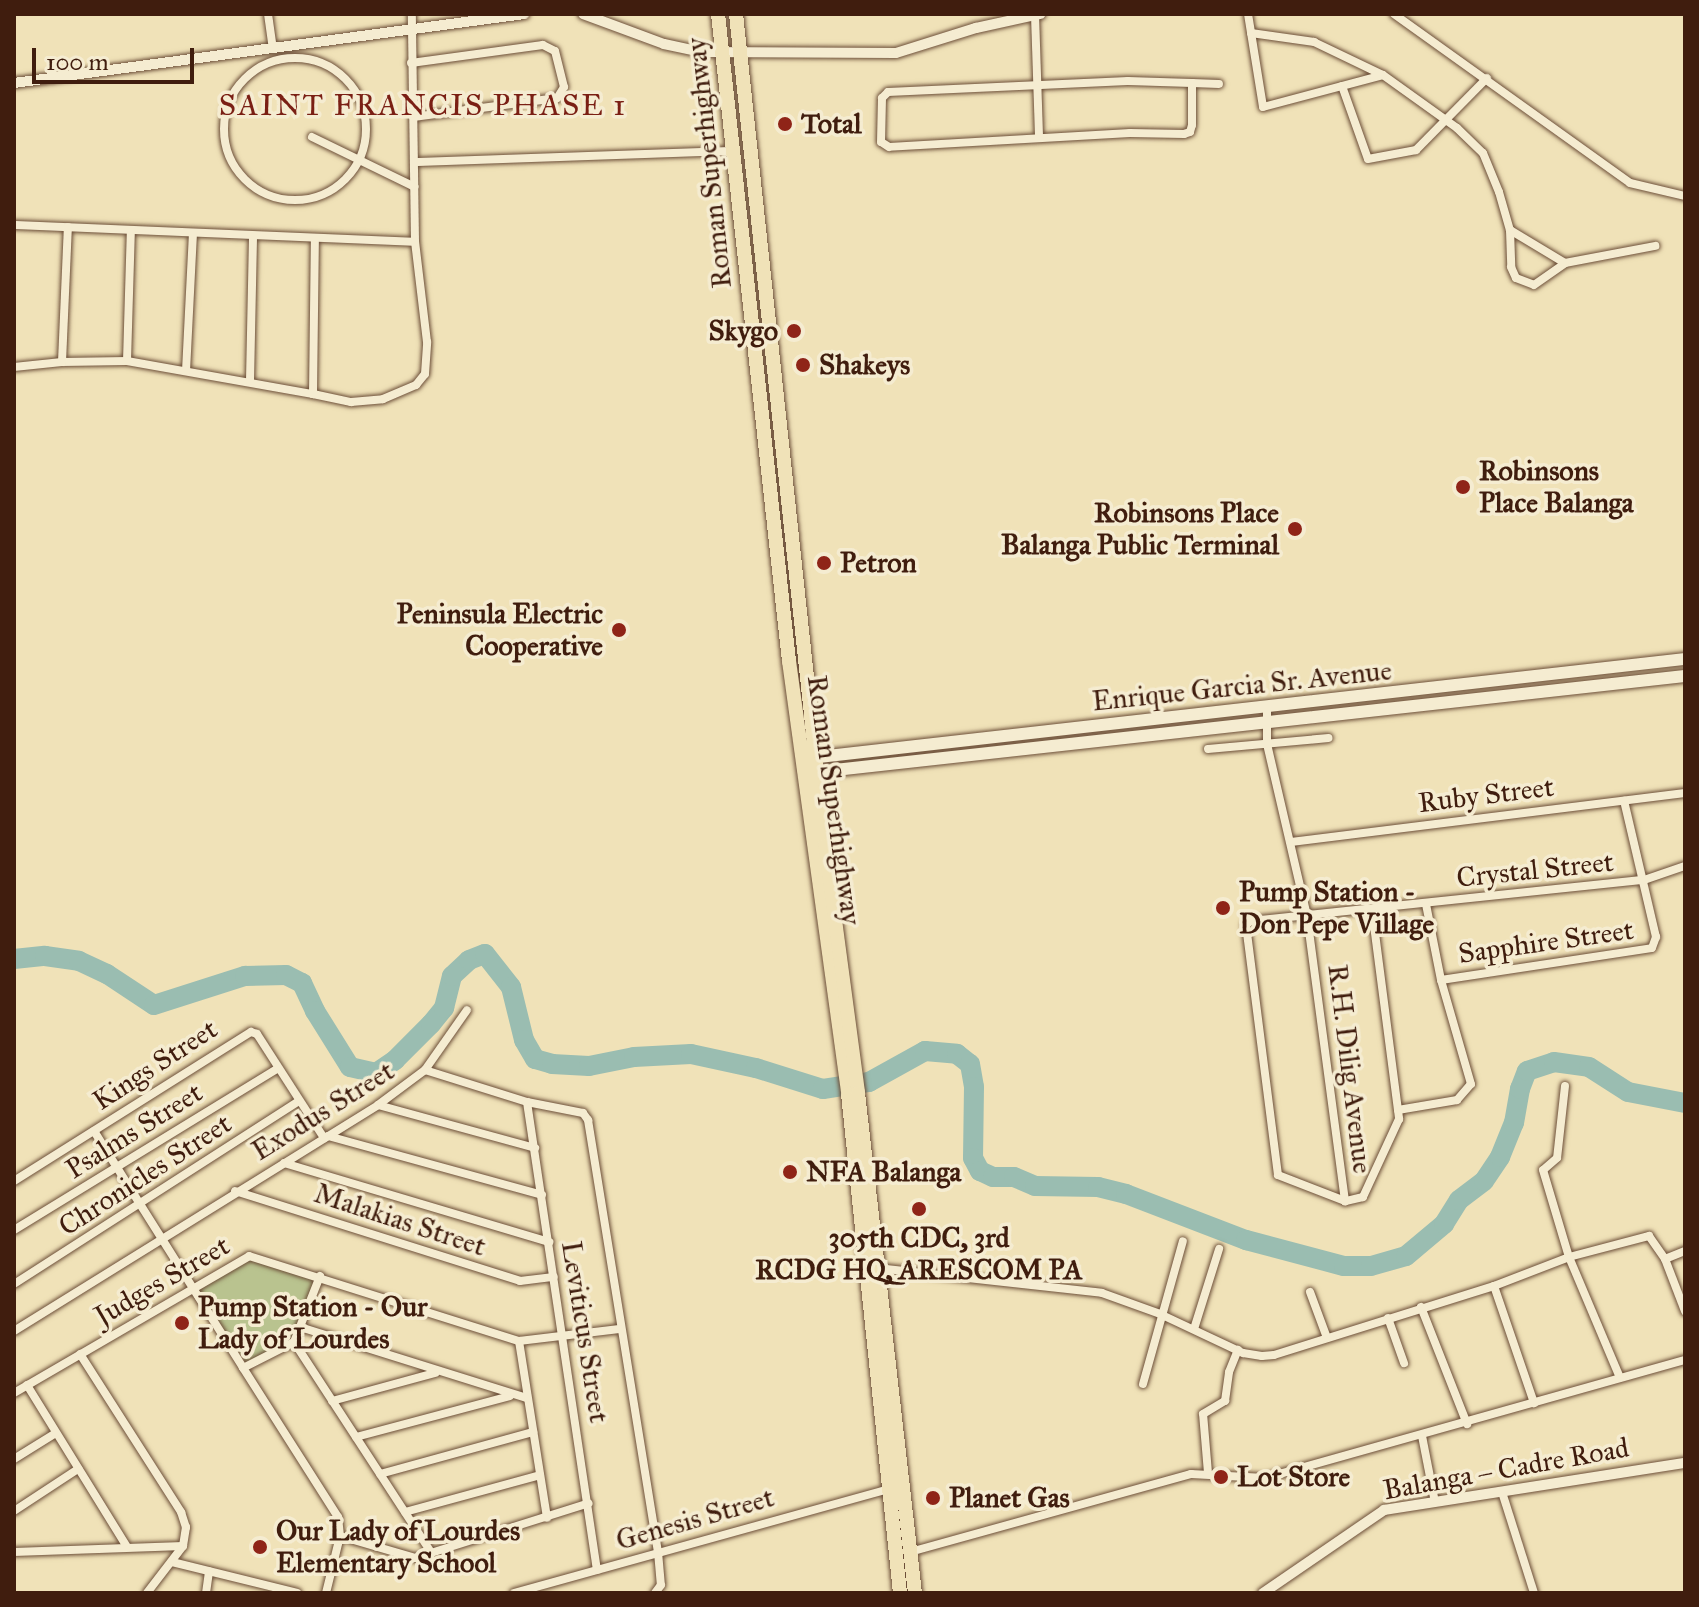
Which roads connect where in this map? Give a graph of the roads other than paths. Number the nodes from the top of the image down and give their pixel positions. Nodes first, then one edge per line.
1 (268, 14) edge
2 (412, 14) edge
3 (524, 14) edge
4 (583, 14) edge
5 (718, 14) edge
6 (736, 14) edge
7 (1038, 14) edge
8 (1248, 14) edge
9 (1394, 14) edge
10 (410, 31) junction
11 (1251, 33) junction
12 (273, 48) junction
13 (723, 52) junction
14 (739, 52) junction
15 (411, 63) junction
16 (1383, 75) junction
17 (1487, 78) junction
18 (14, 83) edge
19 (1192, 83) junction
20 (1219, 84) dead end
21 (1038, 86) junction
22 (1342, 86) junction
23 (413, 117) junction
24 (1447, 120) junction
25 (312, 137) dead end
26 (1039, 137) junction
27 (734, 151) junction
28 (415, 162) junction
29 (359, 163) junction
30 (415, 187) junction
31 (1685, 196) edge
32 (14, 225) edge
33 (68, 227) junction
34 (131, 230) junction
35 (1510, 230) junction
36 (193, 233) junction
37 (253, 236) junction
38 (315, 239) junction
39 (415, 242) junction
40 (1655, 246) dead end
41 (1565, 263) junction
42 (127, 361) junction
43 (62, 362) junction
44 (14, 367) edge
45 (186, 371) junction
46 (250, 381) junction
47 (313, 394) junction
48 (1685, 659) edge
49 (1685, 676) edge
50 (1267, 707) junction
51 (1266, 724) junction
52 (1329, 738) dead end
53 (1267, 744) junction
54 (1208, 749) dead end
55 (811, 765) junction
56 (1685, 793) edge
57 (1624, 801) junction
58 (1291, 842) junction
59 (1685, 866) edge
60 (1644, 880) junction
61 (1426, 904) junction
62 (1372, 910) junction
63 (1307, 916) junction
64 (1441, 980) junction
65 (467, 1010) dead end
66 (277, 1069) junction
67 (425, 1070) junction
68 (1565, 1086) dead end
69 (853, 1093) junction
70 (298, 1102) junction
71 (527, 1102) junction
72 (378, 1105) junction
73 (1398, 1110) junction
74 (94, 1131) junction
75 (326, 1137) junction
76 (535, 1148) junction
77 (284, 1163) junction
78 (116, 1167) junction
79 (14, 1181) edge
80 (235, 1191) junction
81 (542, 1195) junction
82 (1345, 1201) junction
83 (140, 1205) junction
84 (14, 1230) edge
85 (160, 1240) junction
86 (1183, 1241) dead end
87 (549, 1242) junction
88 (1219, 1249) dead end
89 (1685, 1251) edge
90 (1569, 1257) junction
91 (1665, 1259) junction
92 (877, 1268) junction
93 (320, 1276) junction
94 (554, 1277) junction
95 (14, 1284) edge
96 (1494, 1286) junction
97 (193, 1291) junction
98 (1310, 1292) dead end
99 (1421, 1307) junction
100 (1685, 1311) edge
101 (1160, 1314) junction
102 (1388, 1318) junction
103 (300, 1327) junction
104 (619, 1329) junction
105 (1194, 1329) junction
106 (14, 1331) edge
107 (564, 1335) junction
108 (1327, 1338) junction
109 (519, 1341) junction
110 (294, 1342) junction
111 (1238, 1350) junction
112 (80, 1354) junction
113 (1685, 1360) edge
114 (1404, 1363) dead end
115 (243, 1368) junction
116 (438, 1372) junction
117 (1620, 1378) junction
118 (1143, 1384) dead end
119 (27, 1385) junction
120 (14, 1393) edge
121 (513, 1396) junction
122 (527, 1398) junction
123 (332, 1401) junction
124 (1534, 1403) junction
125 (1467, 1424) junction
126 (533, 1432) junction
127 (56, 1433) junction
128 (1422, 1436) junction
129 (356, 1437) junction
130 (14, 1459) edge
131 (1685, 1463) edge
132 (78, 1469) junction
133 (1208, 1473) junction
134 (380, 1474) junction
135 (540, 1475) junction
136 (888, 1489) junction
137 (1502, 1492) junction
138 (1435, 1502) junction
139 (589, 1503) junction
140 (14, 1511) edge
141 (405, 1512) junction
142 (547, 1518) junction
143 (340, 1536) junction
144 (183, 1546) junction
145 (127, 1547) junction
146 (430, 1551) junction
147 (14, 1552) edge
148 (658, 1552) junction
149 (910, 1552) junction
150 (172, 1562) junction
151 (597, 1570) junction
152 (209, 1571) junction
153 (147, 1593) edge
154 (206, 1593) edge
155 (297, 1593) edge
156 (326, 1593) edge
157 (514, 1593) edge
158 (655, 1593) edge
159 (900, 1593) edge
160 (915, 1593) edge
161 (1263, 1593) edge
162 (1534, 1593) edge

1 - 12 street
2 - 10 street
3 - 10 street
4 - 13 street
5 - 13 main road, Roman Superhighway
6 - 14 main road, Roman Superhighway
7 - 14 street
7 - 21 street
8 - 11 street
9 - 17 street
10 - 12 street
10 - 15 street
11 - 16 street
11 - 22 street
12 - 18 street
13 - 14 street
13 - 27 main road, Roman Superhighway
14 - 55 main road, Roman Superhighway
15 - 23 street
15 - 23 street
16 - 22 street
16 - 24 street
17 - 24 street
17 - 31 street
19 - 20 street
19 - 21 street
19 - 26 street
21 - 26 street
21 - 26 street
22 - 24 street
23 - 28 street
24 - 35 street
25 - 29 street
27 - 28 street
27 - 55 main road, Roman Superhighway
28 - 30 street
29 - 29 street
29 - 30 street
30 - 39 street
32 - 33 street
33 - 34 street
33 - 43 street
34 - 36 street
34 - 42 street
35 - 41 street
35 - 41 street
36 - 37 street
36 - 45 street
37 - 38 street
37 - 46 street
38 - 39 street
38 - 47 street
39 - 47 street
40 - 41 street
42 - 43 street
42 - 45 street
43 - 44 street
45 - 46 street
46 - 47 street
48 - 50 main road, Enrique Garcia Sr. Avenue
49 - 51 main road, Enrique Garcia Sr. Avenue
50 - 51 street, R.H. Dilig Avenue
50 - 55 main road, Enrique Garcia Sr. Avenue
51 - 53 street, R.H. Dilig Avenue
51 - 55 main road, Enrique Garcia Sr. Avenue
52 - 53 street
53 - 54 street
53 - 58 street, R.H. Dilig Avenue
55 - 69 main road, Roman Superhighway
56 - 57 street, Ruby Street
57 - 58 street, Ruby Street
57 - 60 street
58 - 63 street, R.H. Dilig Avenue
59 - 60 street, Crystal Street
60 - 61 street, Crystal Street
60 - 64 street, Sapphire Street
61 - 62 street, Crystal Street
61 - 64 street
62 - 63 street, Crystal Street
62 - 73 street
63 - 82 street, R.H. Dilig Avenue
63 - 82 street, Crystal Street
64 - 73 street
65 - 67 street
66 - 70 street, Kings Street
66 - 74 street, Kings Street
66 - 78 street, Psalms Street
67 - 71 street, Exodus Street
67 - 72 street, Exodus Street
68 - 90 street
69 - 92 main road, Roman Superhighway
69 - 136 main road, Roman Superhighway
70 - 75 street, Kings Street
70 - 83 street, Chronicles Street
71 - 76 street, Leviticus Street
71 - 104 street, Exodus Street
72 - 75 street, Exodus Street
72 - 76 street
73 - 82 street
74 - 78 street
74 - 79 street, Kings Street
75 - 77 street, Exodus Street
75 - 81 street
76 - 81 street, Leviticus Street
77 - 80 street, Exodus Street
77 - 87 street
78 - 83 street
78 - 84 street, Psalms Street
80 - 85 street, Exodus Street
80 - 94 street, Malakias Street
81 - 87 street, Leviticus Street
83 - 85 street
83 - 95 street, Chronicles Street
85 - 97 street
85 - 106 street, Exodus Street
86 - 101 street
87 - 94 street, Leviticus Street
88 - 105 street
89 - 91 street
90 - 91 street
90 - 96 street
90 - 117 street
91 - 100 street
92 - 101 street
92 - 149 main road, Roman Superhighway
93 - 97 street, Judges Street
93 - 103 street
93 - 109 street, Judges Street
94 - 107 street, Leviticus Street
96 - 99 street
96 - 124 street
97 - 112 street, Judges Street
97 - 115 street
98 - 108 street
99 - 102 street
99 - 125 street
101 - 105 street
101 - 118 street
102 - 108 street
102 - 114 street
103 - 110 street
103 - 116 street
104 - 107 street, Judges Street
104 - 148 street, Exodus Street
105 - 111 street
107 - 109 street, Judges Street
107 - 139 street, Leviticus Street
108 - 111 street
109 - 122 street
110 - 115 street
110 - 123 street
111 - 133 street
112 - 119 street, Judges Street
112 - 144 street
113 - 117 street
115 - 143 street
116 - 121 street
116 - 123 street
117 - 124 street
119 - 120 street, Judges Street
119 - 127 street
121 - 122 street
121 - 129 street
122 - 126 street
123 - 129 street
124 - 125 street
125 - 128 street
126 - 134 street
126 - 135 street
127 - 130 street
127 - 132 street
128 - 133 street
128 - 138 street
129 - 134 street
131 - 137 street, Balanga – Cadre Road
132 - 140 street
132 - 145 street
133 - 149 street
134 - 141 street
135 - 141 street
135 - 142 street
136 - 148 street, Genesis Street
136 - 159 main road, Roman Superhighway
137 - 138 street, Balanga – Cadre Road
137 - 162 street
138 - 161 street, Balanga – Cadre Road
139 - 142 street
139 - 151 street, Leviticus Street
141 - 146 street
142 - 146 street
143 - 146 street
143 - 156 street
144 - 145 street
144 - 150 street
145 - 147 street
148 - 151 street, Genesis Street
148 - 158 street, Exodus Street
149 - 160 main road, Roman Superhighway
150 - 152 street
150 - 153 street
151 - 157 street, Genesis Street
152 - 154 street
152 - 155 street

